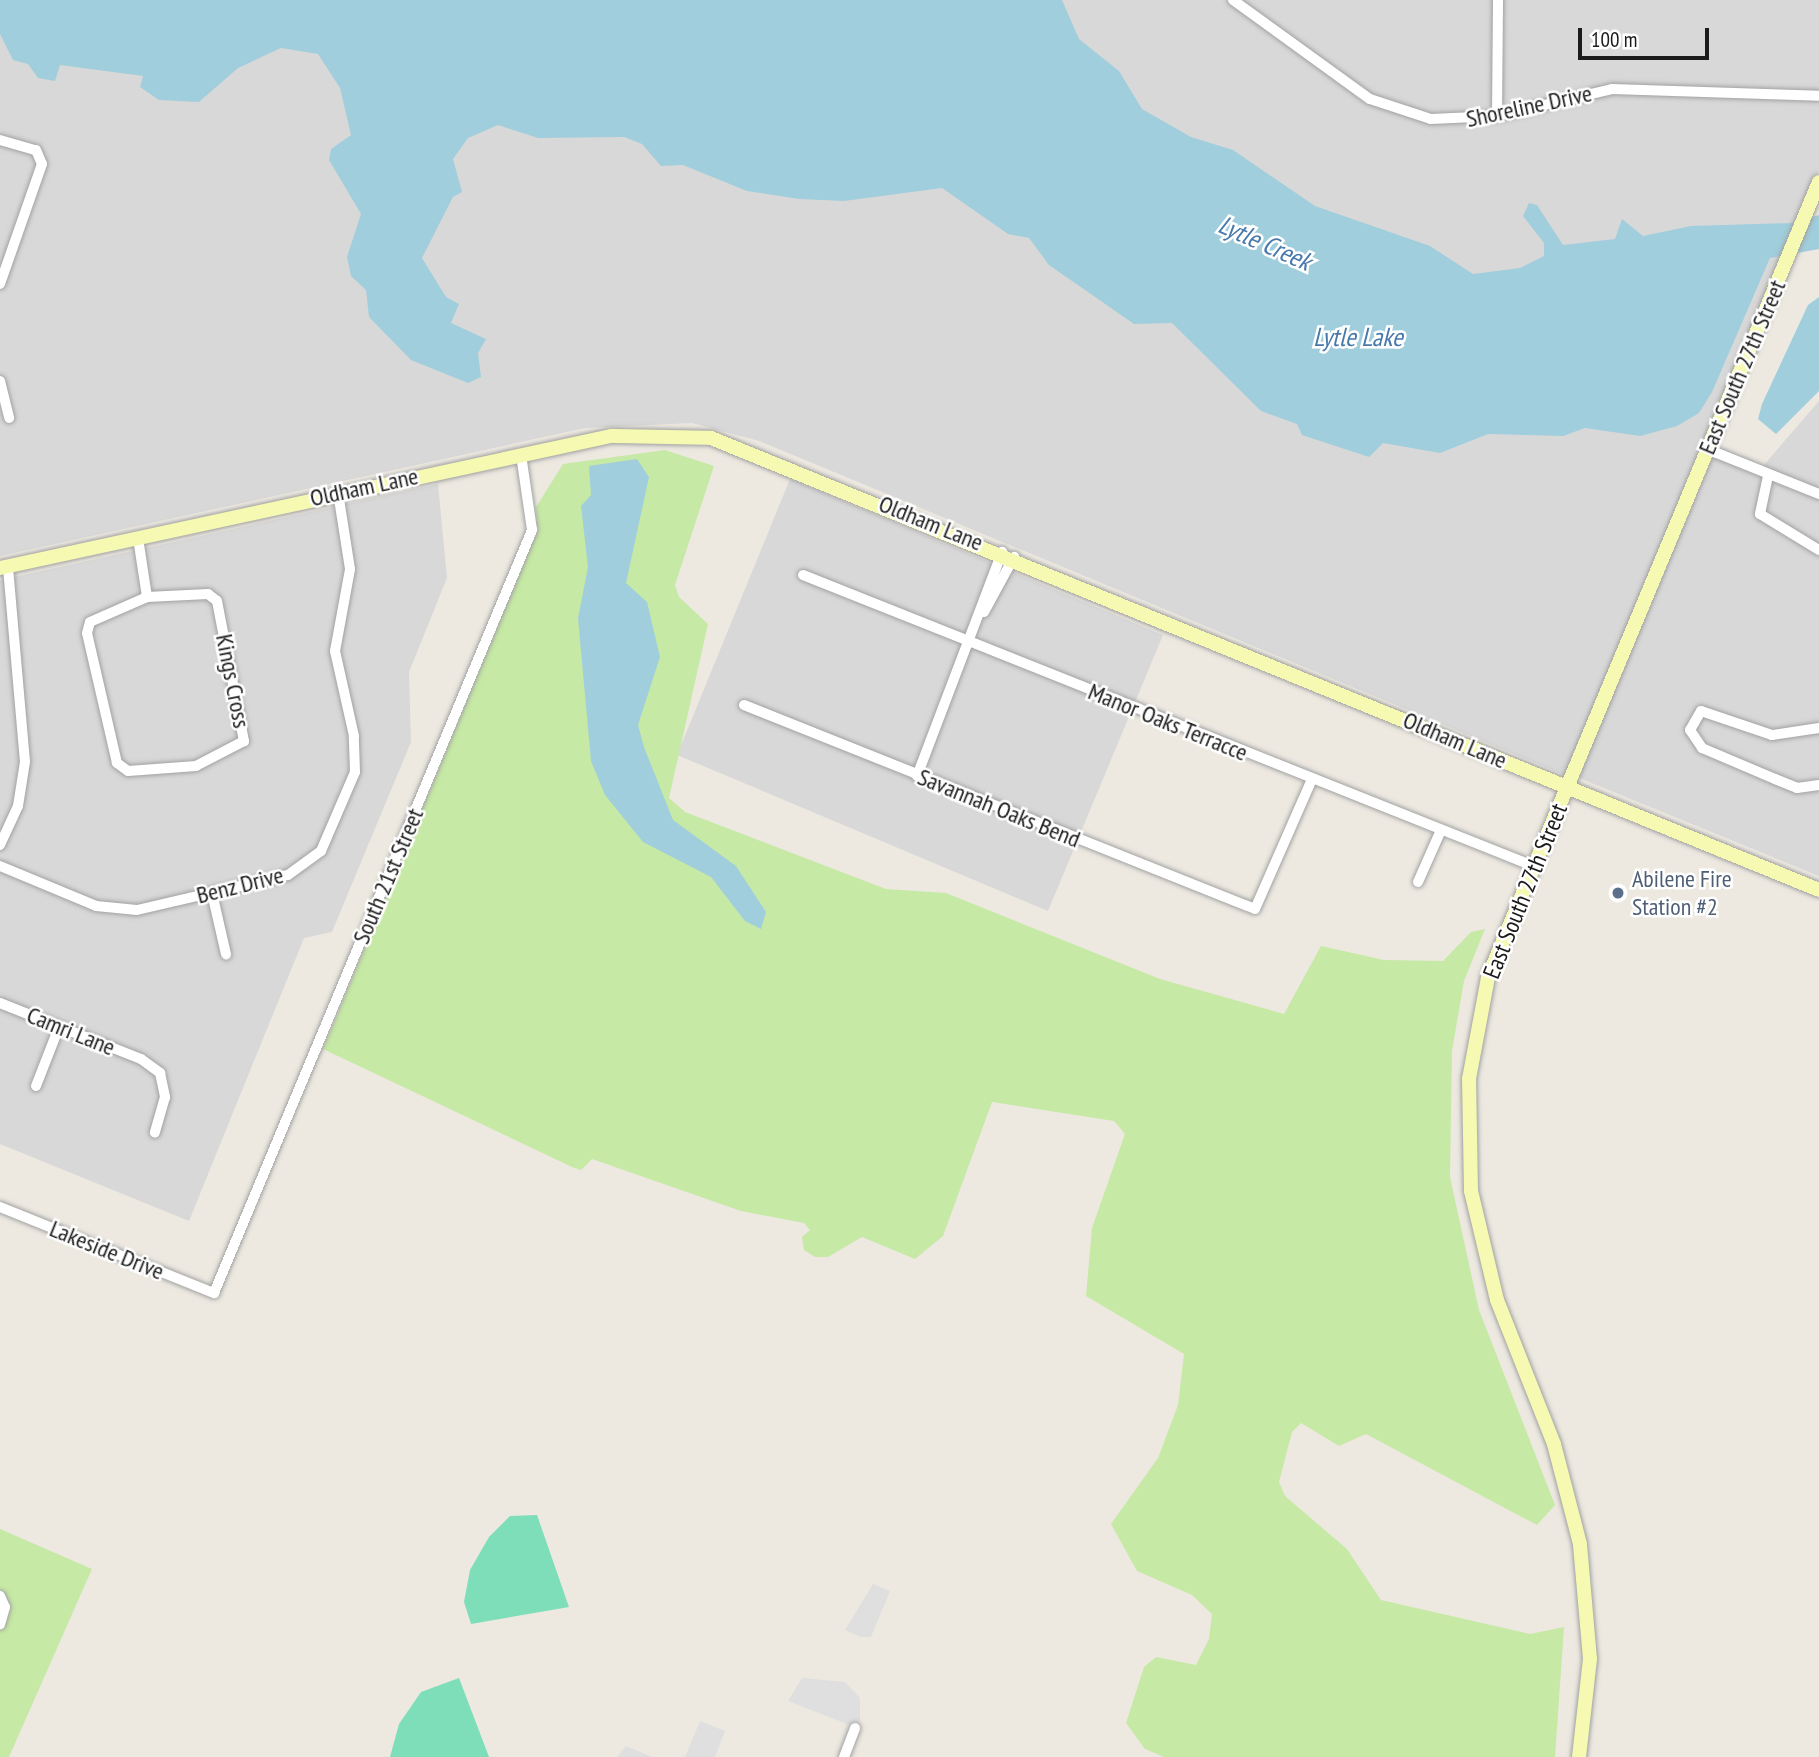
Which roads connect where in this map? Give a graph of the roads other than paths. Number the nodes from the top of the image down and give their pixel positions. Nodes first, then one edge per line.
1 (1233, 0) edge
2 (1498, 0) edge
3 (1819, 96) edge
4 (1497, 116) junction
5 (0, 140) edge
6 (1819, 183) edge
7 (0, 284) edge
8 (0, 381) edge
9 (9, 418) dead end
10 (1707, 449) junction
11 (521, 455) junction
12 (1768, 476) junction
13 (338, 492) junction
14 (1819, 494) edge
15 (138, 538) junction
16 (1819, 550) edge
17 (1008, 555) junction
18 (4, 567) edge
19 (803, 575) dead end
20 (147, 597) junction
21 (971, 644) junction
22 (744, 705) dead end
23 (1819, 728) edge
24 (918, 776) junction
25 (1312, 779) junction
26 (1819, 785) edge
27 (1568, 787) junction
28 (1441, 830) junction
29 (0, 845) edge
30 (0, 866) edge
31 (1533, 866) junction
32 (1418, 882) dead end
33 (1819, 890) edge
34 (212, 893) junction
35 (226, 954) dead end
36 (0, 1003) edge
37 (59, 1027) junction
38 (36, 1086) dead end
39 (155, 1133) dead end
40 (0, 1207) edge
41 (214, 1293) joint
42 (0, 1596) edge
43 (0, 1624) edge
44 (855, 1728) dead end
45 (844, 1757) edge
46 (1579, 1757) edge

1 - 4 street, Shoreline Drive
2 - 4 street
3 - 4 street, Shoreline Drive
5 - 7 street
6 - 10 main road, East South 27th Street
8 - 9 street
10 - 12 street
10 - 27 main road, East South 27th Street
11 - 13 main road, Oldham Lane
11 - 17 main road, Oldham Lane
11 - 41 street, South 21st Street
12 - 14 street
12 - 16 street
13 - 15 main road, Oldham Lane
13 - 34 street, Benz Drive
15 - 18 main road, Oldham Lane
15 - 20 street
17 - 21 street
17 - 27 main road, Oldham Lane
18 - 29 street
19 - 21 street, Manor Oaks Terracce
20 - 20 street, Kings Cross
21 - 24 street
21 - 25 street, Manor Oaks Terracce
22 - 24 street, Savannah Oaks Bend
23 - 26 street
24 - 25 street, Savannah Oaks Bend
25 - 28 street, Manor Oaks Terracce
27 - 31 main road, East South 27th Street
27 - 33 main road, Oldham Lane
28 - 31 street, Manor Oaks Terracce
28 - 32 street
30 - 34 street, Benz Drive
31 - 46 main road, East South 27th Street
34 - 35 street
36 - 37 street, Camri Lane
37 - 38 street
37 - 39 street, Camri Lane
40 - 41 street, Lakeside Drive
42 - 43 street
44 - 45 street

